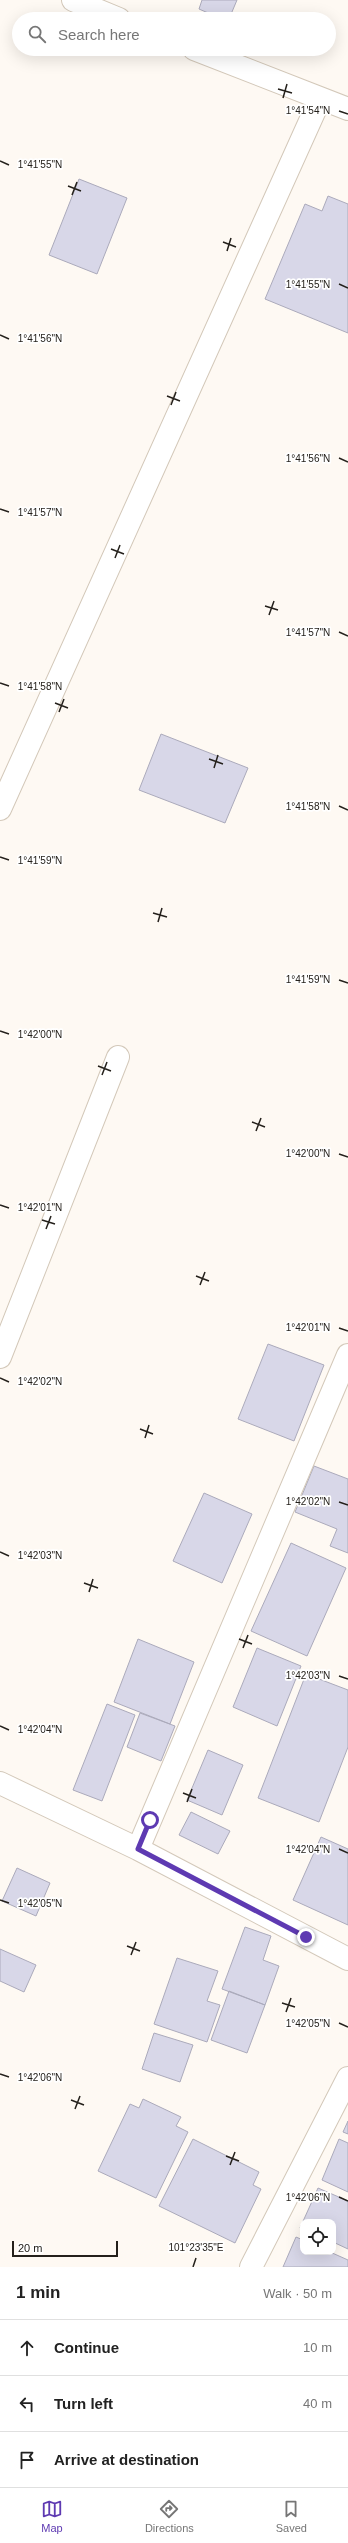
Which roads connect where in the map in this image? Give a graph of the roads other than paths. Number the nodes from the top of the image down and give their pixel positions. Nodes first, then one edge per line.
1 (85, 2) edge
2 (105, 12) edge
3 (212, 56) edge
4 (320, 99) junction
5 (348, 109) edge
6 (0, 809) edge
7 (118, 1057) dead end
8 (348, 1355) edge
9 (0, 1357) edge
10 (0, 1783) edge
11 (138, 1849) junction
12 (348, 1959) edge
13 (348, 2078) edge
14 (251, 2267) edge

1 - 2 street
3 - 4 street
4 - 5 street
4 - 6 street
7 - 9 street
8 - 11 street
10 - 11 street
11 - 12 street
13 - 14 street

